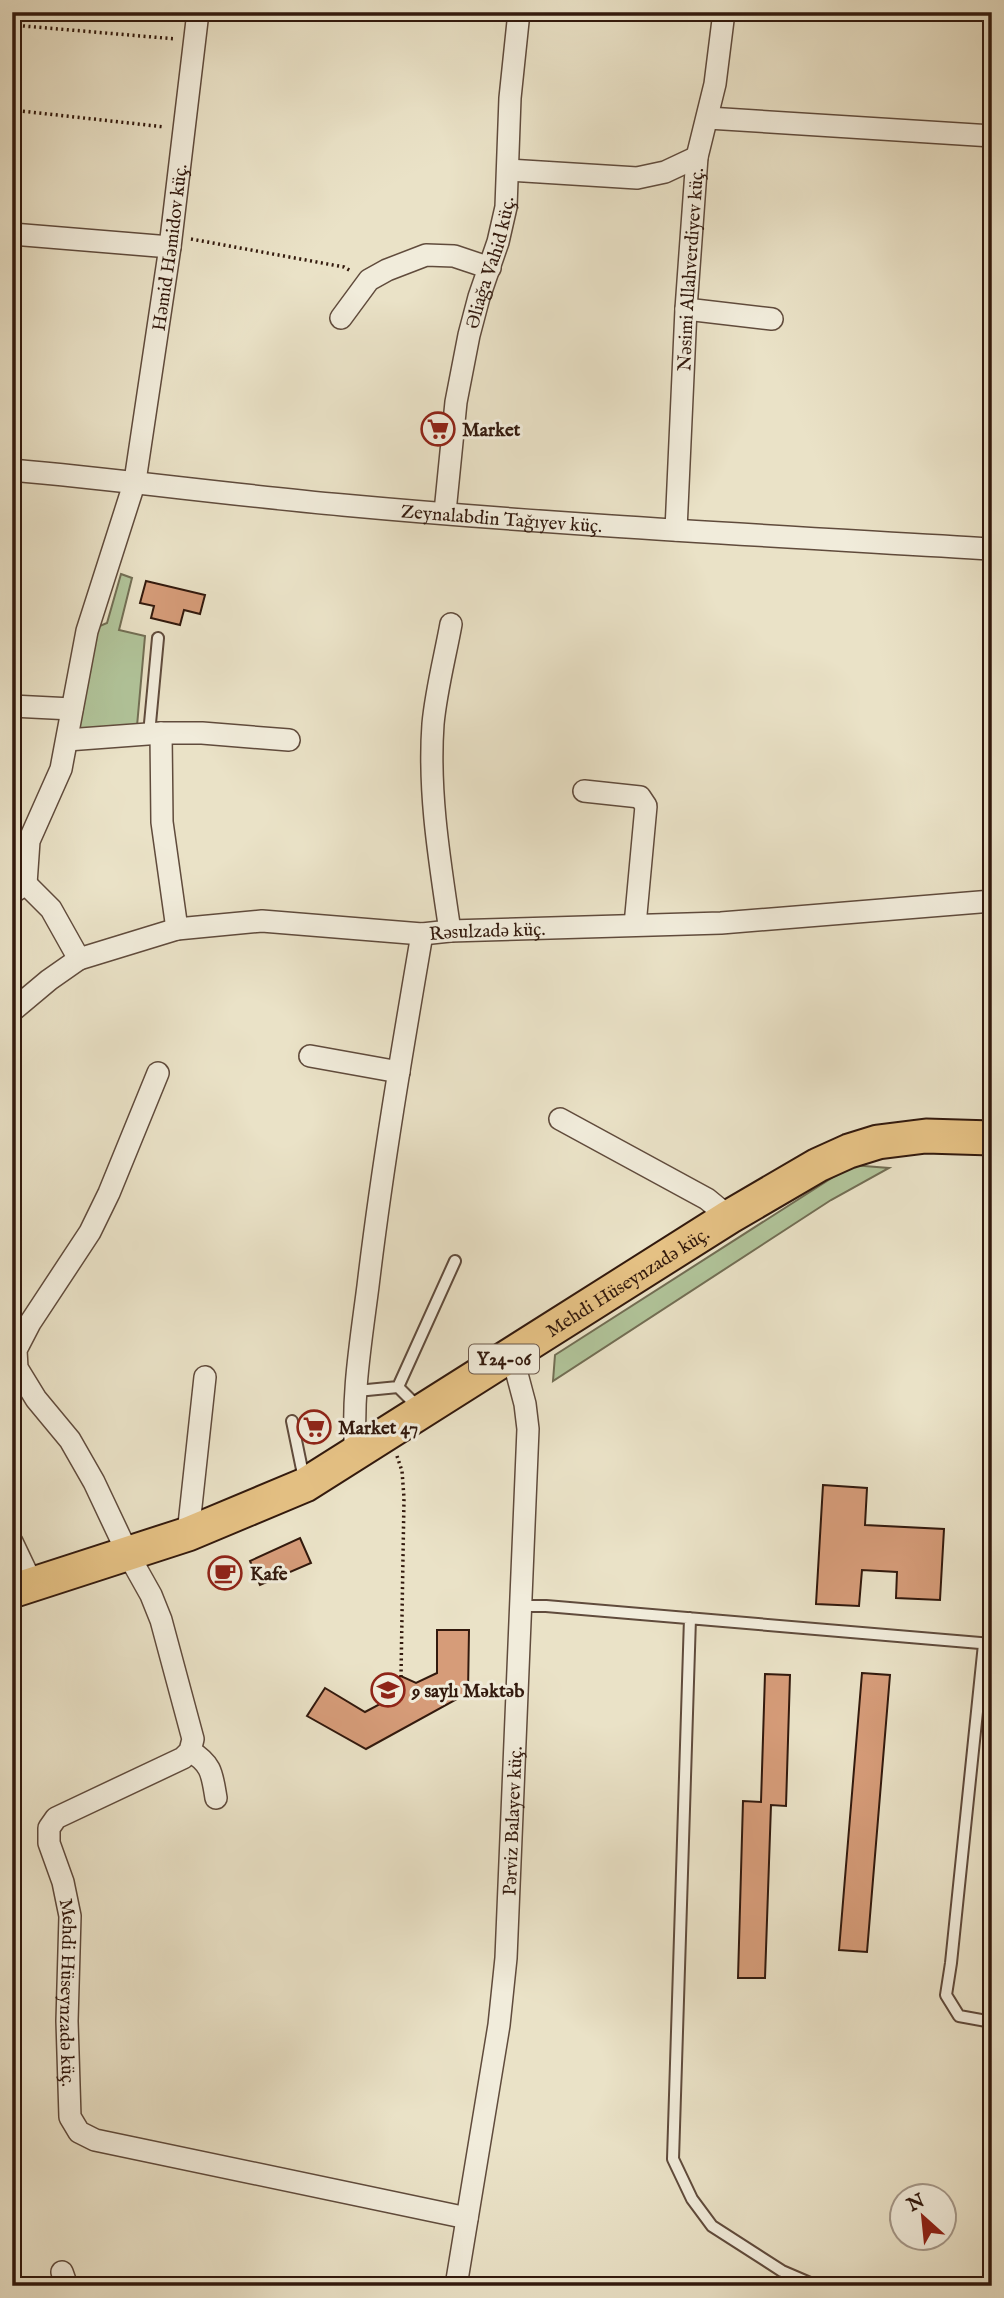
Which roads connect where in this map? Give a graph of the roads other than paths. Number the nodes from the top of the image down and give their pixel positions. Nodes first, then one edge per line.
1 (198, 12) edge
2 (519, 12) edge
3 (724, 12) edge
4 (708, 118) junction
5 (992, 136) edge
6 (698, 157) junction
7 (508, 170) junction
8 (12, 234) edge
9 (171, 241) junction
10 (489, 268) junction
11 (686, 309) junction
12 (341, 318) dead end
13 (772, 319) dead end
14 (12, 470) edge
15 (135, 481) junction
16 (445, 512) junction
17 (676, 530) junction
18 (992, 549) edge
19 (452, 624) dead end
20 (158, 638) dead end
21 (12, 706) edge
22 (72, 709) junction
23 (155, 734) junction
24 (67, 740) junction
25 (289, 740) dead end
26 (584, 791) dead end
27 (19, 889) edge
28 (992, 901) edge
29 (635, 925) junction
30 (177, 929) junction
31 (450, 931) junction
32 (422, 934) junction
33 (79, 959) junction
34 (12, 1011) edge
35 (310, 1055) dead end
36 (399, 1072) junction
37 (158, 1073) dead end
38 (560, 1119) dead end
39 (992, 1138) edge
40 (729, 1217) junction
41 (455, 1261) dead end
42 (512, 1355) junction
43 (205, 1377) dead end
44 (398, 1387) junction
45 (357, 1391) junction
46 (423, 1412) junction
47 (292, 1421) dead end
48 (356, 1455) junction
49 (305, 1485) junction
50 (188, 1534) junction
51 (12, 1542) edge
52 (128, 1554) junction
53 (22, 1587) edge
54 (520, 1606) junction
55 (690, 1618) junction
56 (988, 1644) edge
57 (190, 1751) junction
58 (216, 1798) dead end
59 (992, 2022) edge
60 (467, 2218) junction
61 (456, 2286) edge
62 (817, 2286) edge

1 - 9 street, Həmid Həmidov küç.
2 - 7 street, Əliağa Vahid küç.
3 - 4 street, Nəsimi Allahverdiyev küç.
4 - 5 street
4 - 6 street, Nəsimi Allahverdiyev küç.
6 - 7 street
6 - 11 street, Nəsimi Allahverdiyev küç.
7 - 10 street, Əliağa Vahid küç.
8 - 9 street
9 - 15 street, Həmid Həmidov küç.
10 - 12 street
10 - 16 street, Əliağa Vahid küç.
11 - 13 street
11 - 17 street, Nəsimi Allahverdiyev küç.
14 - 15 street, Zeynalabdin Tağıyev küç.
15 - 16 street, Zeynalabdin Tağıyev küç.
15 - 22 street
16 - 17 street, Zeynalabdin Tağıyev küç.
17 - 18 street, Zeynalabdin Tağıyev küç.
19 - 31 street
20 - 23 lane
21 - 22 street
22 - 24 street
23 - 24 street
23 - 25 street
23 - 30 street
24 - 27 street
26 - 29 street
27 - 33 street
28 - 29 street, Rəsulzadə küç.
29 - 31 street, Rəsulzadə küç.
30 - 32 street, Rəsulzadə küç.
30 - 33 street, Rəsulzadə küç.
31 - 32 street, Rəsulzadə küç.
32 - 36 street
33 - 34 street
35 - 36 street
36 - 45 street
37 - 52 street
38 - 40 street
39 - 40 main road, Mehdi Hüseynzadə küç. / Y24-06
40 - 42 main road, Mehdi Hüseynzadə küç. / Y24-06
41 - 44 lane
42 - 46 main road, Mehdi Hüseynzadə küç. / Y24-06
42 - 54 street, Pərviz Balayev küç.
43 - 50 street
44 - 45 lane
44 - 46 lane
45 - 48 street
46 - 48 main road, Mehdi Hüseynzadə küç. / Y24-06
47 - 49 lane
48 - 49 main road, Mehdi Hüseynzadə küç. / Y24-06
49 - 50 main road, Mehdi Hüseynzadə küç. / Y24-06
50 - 52 main road, Mehdi Hüseynzadə küç. / Y24-06
51 - 53 street
52 - 53 main road, Mehdi Hüseynzadə küç. / Y24-06
52 - 57 street
54 - 55 lane
54 - 60 street, Pərviz Balayev küç.
55 - 56 lane
55 - 62 lane
56 - 59 lane
57 - 58 street
57 - 60 street, Mehdi Hüseynzadə küç.
60 - 61 street, Pərviz Balayev küç.

